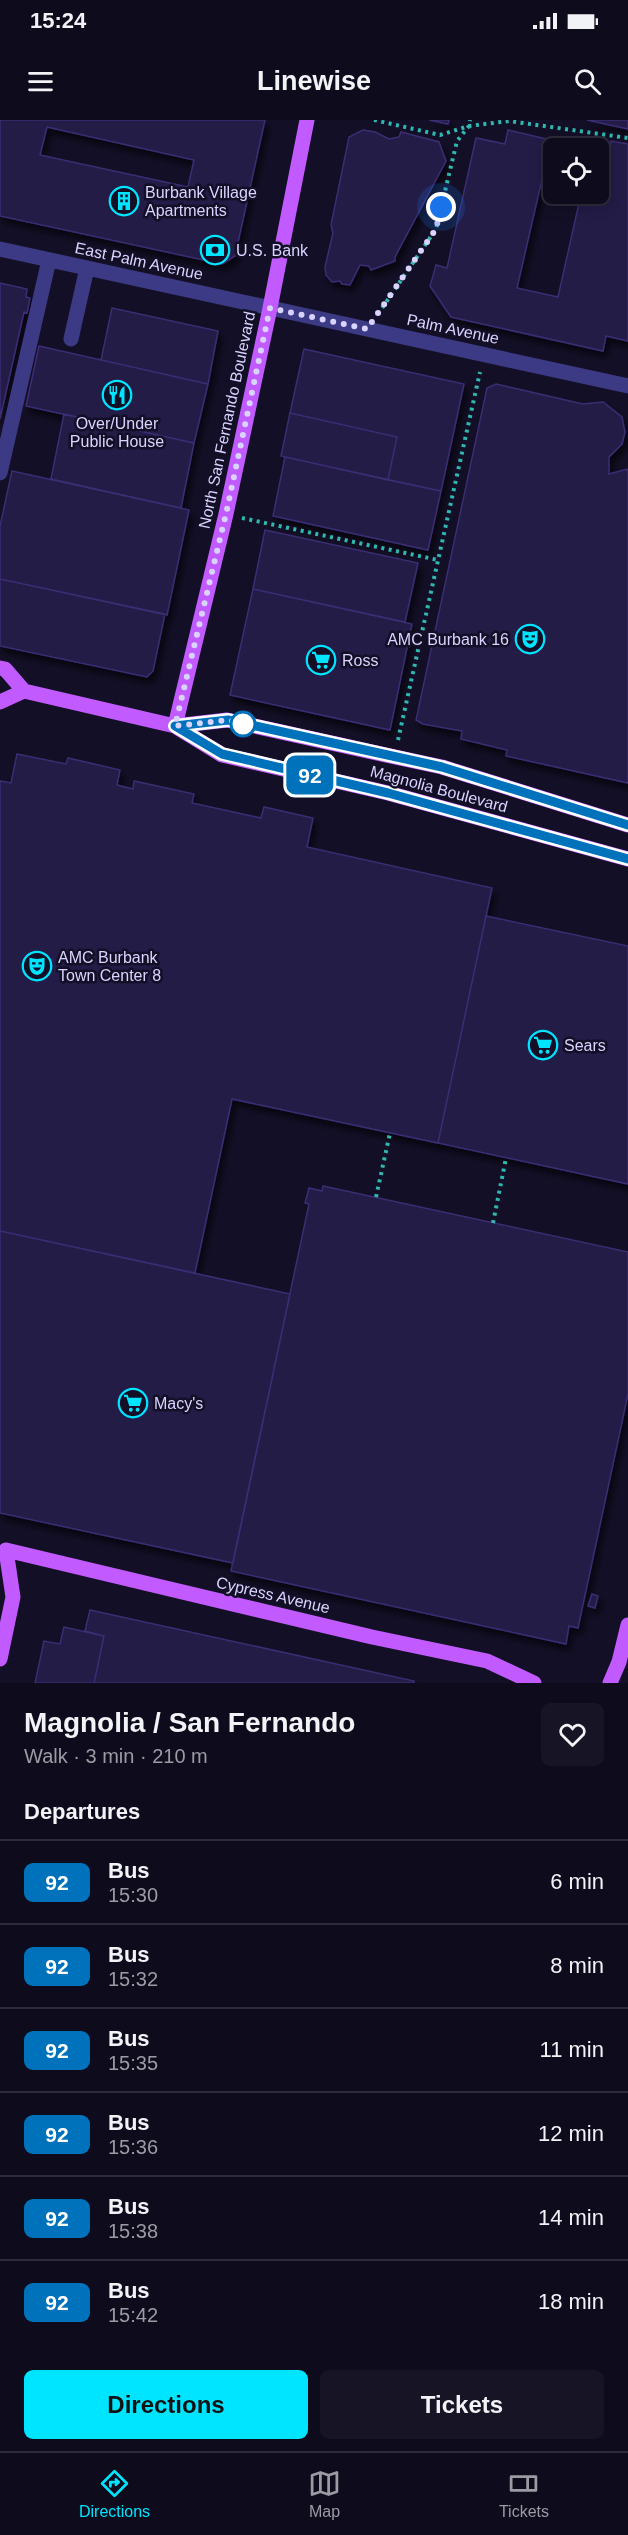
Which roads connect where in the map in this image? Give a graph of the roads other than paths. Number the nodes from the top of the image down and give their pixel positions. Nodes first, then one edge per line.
1 (307, 120) edge
2 (0, 249) edge
3 (49, 260) junction
4 (87, 268) junction
5 (270, 308) junction
6 (71, 339) dead end
7 (628, 386) edge
8 (0, 473) edge
9 (0, 668) edge
10 (24, 691) junction
11 (0, 702) edge
12 (175, 726) junction
13 (628, 825) edge
14 (628, 859) edge
15 (2, 1552) edge
16 (628, 1625) edge
17 (0, 1659) edge
18 (534, 1683) edge
19 (610, 1683) edge

1 - 5 main road, North San Fernando Boulevard
2 - 3 street, East Palm Avenue
3 - 4 street, East Palm Avenue
3 - 8 street
4 - 5 street, East Palm Avenue
4 - 6 street
5 - 7 street, Palm Avenue
5 - 12 main road, North San Fernando Boulevard
9 - 10 main road
10 - 11 main road
10 - 12 main road, Magnolia Boulevard
12 - 13 main road, Magnolia Boulevard
12 - 14 main road, Magnolia Boulevard
15 - 17 main road
15 - 18 main road, Cypress Avenue
16 - 19 main road

